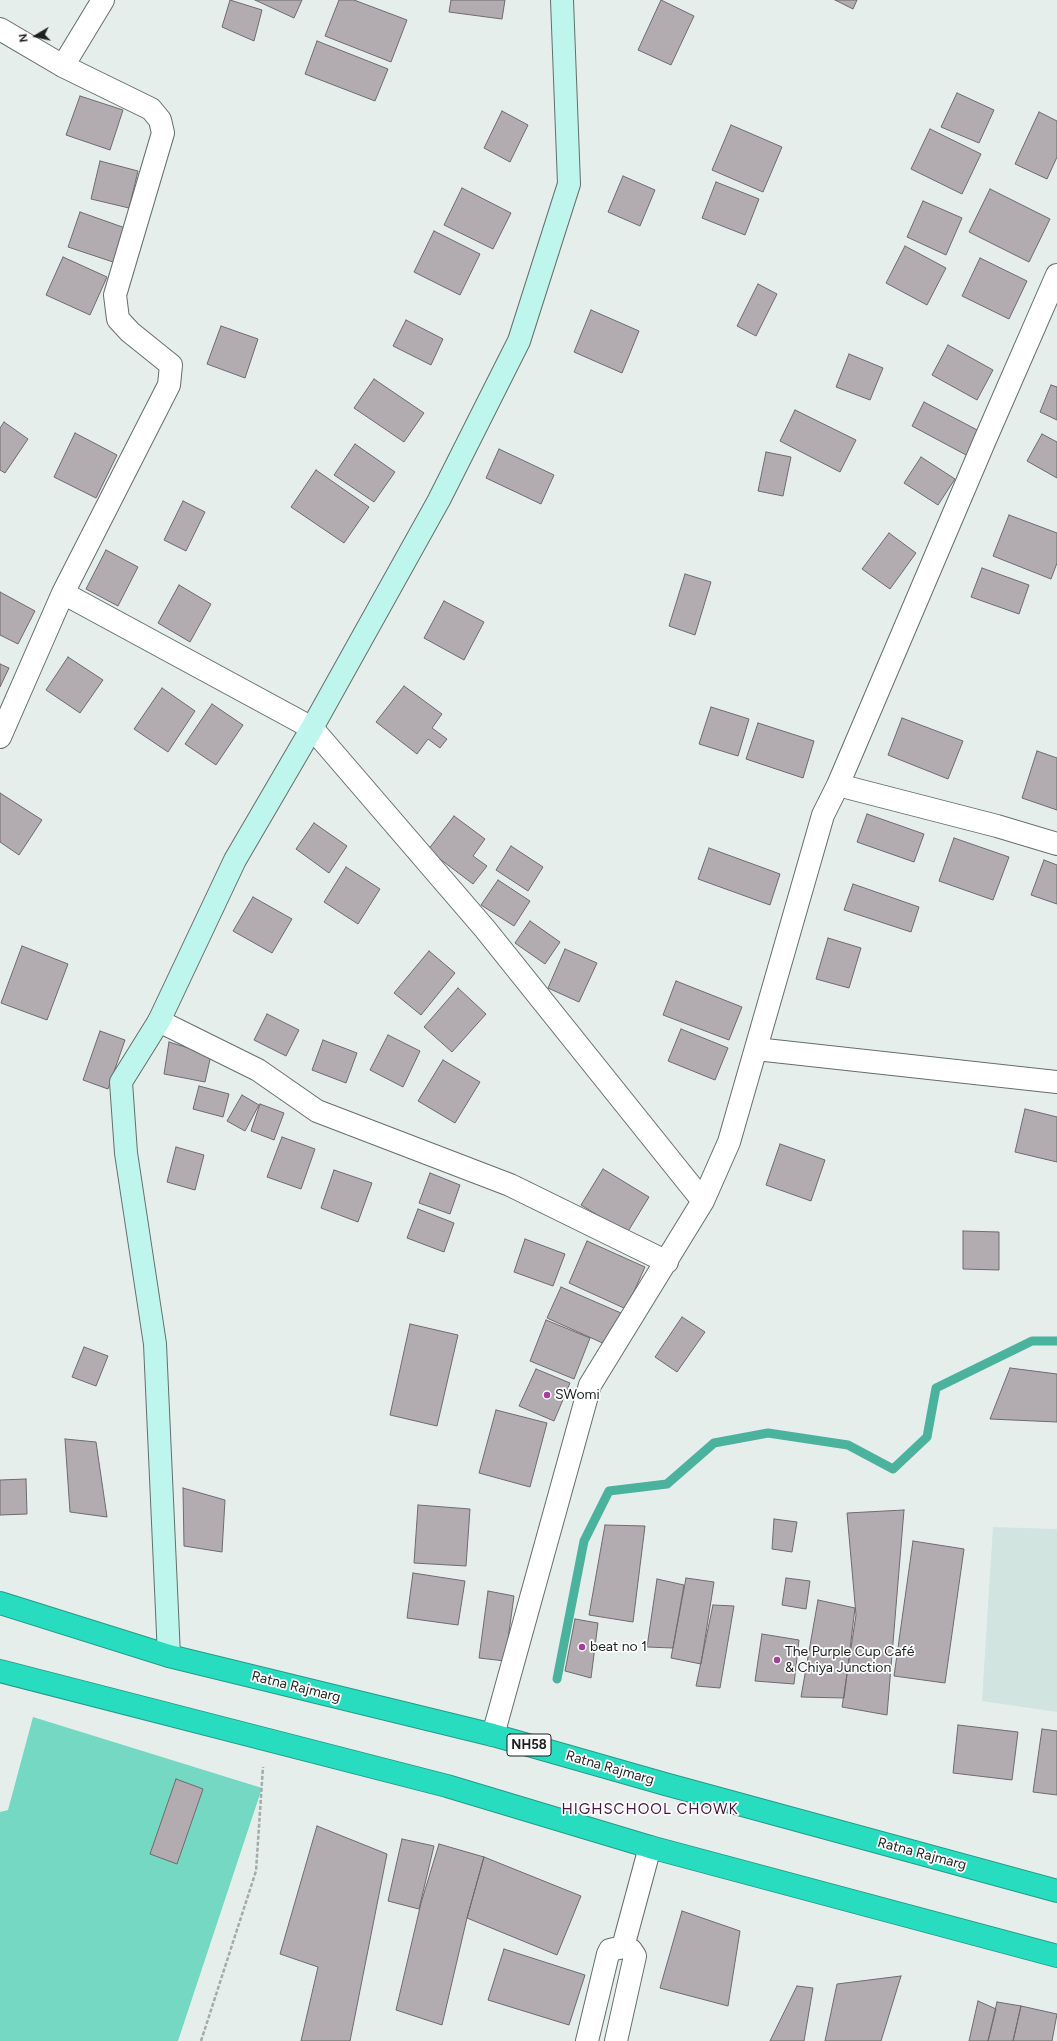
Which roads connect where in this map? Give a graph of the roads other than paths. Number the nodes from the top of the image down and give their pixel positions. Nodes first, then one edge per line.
1 (102, 0) edge
2 (562, 0) edge
3 (0, 30) edge
4 (63, 66) junction
5 (1057, 275) edge
6 (63, 593) junction
7 (312, 728) junction
8 (0, 737) edge
9 (838, 785) junction
10 (1057, 844) edge
11 (159, 1021) junction
12 (756, 1048) junction
13 (1057, 1082) edge
14 (703, 1200) junction
15 (667, 1262) junction
16 (0, 1603) edge
17 (169, 1656) junction
18 (0, 1671) edge
19 (493, 1735) junction
20 (650, 1847) junction
21 (1057, 1891) edge
22 (615, 1950) junction
23 (1057, 1956) edge
24 (588, 2041) edge
25 (616, 2041) edge

1 - 4 street
2 - 7 street
3 - 4 street
4 - 6 street
5 - 9 street
6 - 7 street
6 - 8 street
7 - 11 street
7 - 14 street
9 - 10 street
9 - 12 street
11 - 15 street
11 - 17 street
12 - 13 street
12 - 14 street
14 - 15 street
15 - 19 street
16 - 17 highway, Ratna Rajmarg / NH58
17 - 19 highway, Ratna Rajmarg / NH58
18 - 20 highway
19 - 21 highway, Ratna Rajmarg / NH58
20 - 22 street
20 - 23 highway
22 - 24 street
22 - 25 street

